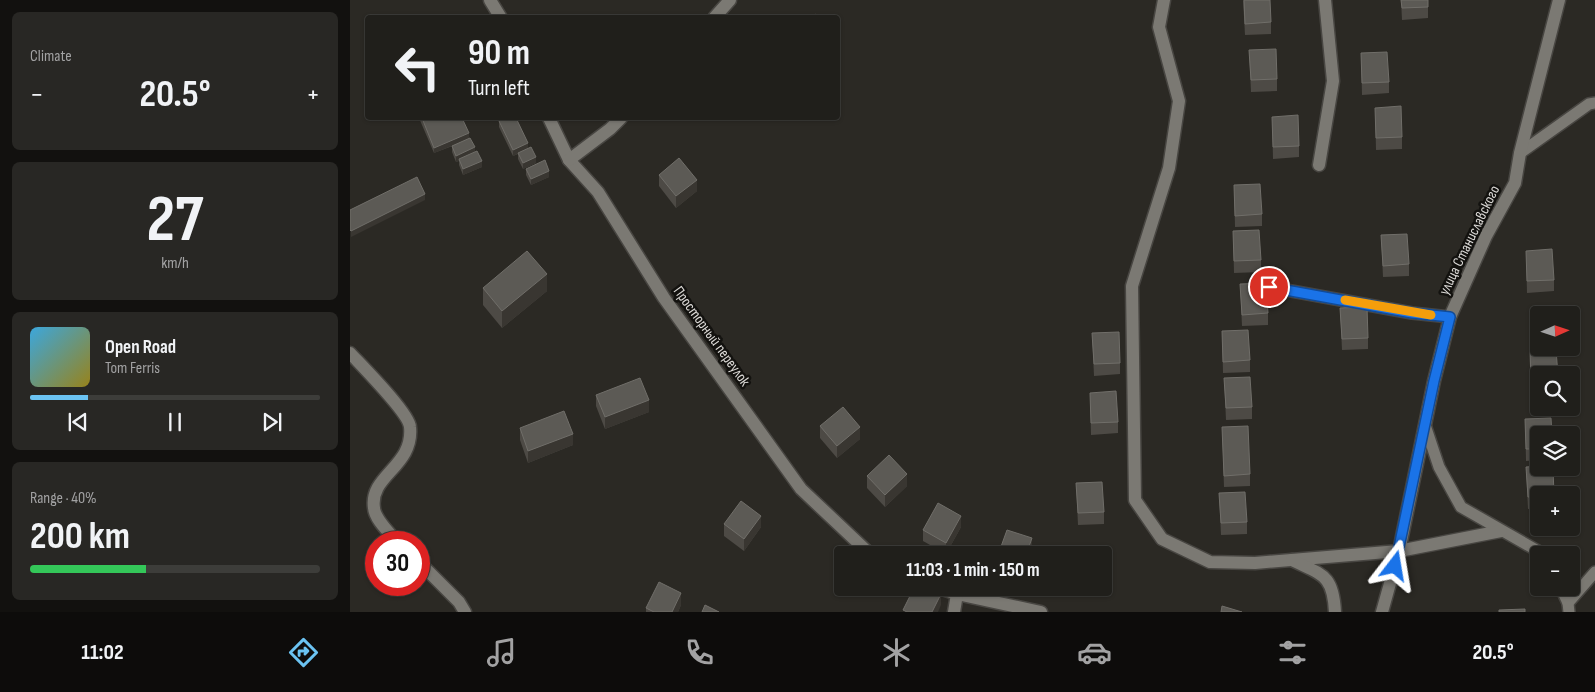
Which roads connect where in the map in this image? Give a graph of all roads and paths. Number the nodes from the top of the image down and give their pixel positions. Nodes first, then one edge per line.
1 (490, 0) edge
2 (730, 0) edge
3 (1164, 0) edge
4 (1325, 0) edge
5 (1559, 0) edge
6 (499, 15) edge
7 (717, 15) edge
8 (1595, 103) edge
9 (550, 120) edge
10 (619, 120) edge
11 (1520, 152) junction
12 (569, 160) junction
13 (1319, 165) dead end
14 (1269, 287) dead end
15 (1450, 317) junction
16 (350, 352) edge
17 (1425, 424) junction
18 (388, 531) edge
19 (1501, 531) junction
20 (861, 546) edge
21 (1530, 547) edge
22 (1399, 551) junction
23 (1291, 560) junction
24 (1595, 572) edge
25 (430, 573) edge
26 (957, 596) edge
27 (966, 596) edge
28 (1565, 596) edge
29 (1569, 608) edge
30 (464, 612) edge
31 (954, 612) edge
32 (1041, 612) edge
33 (1335, 612) edge
34 (1382, 612) edge

1 - 6 street
2 - 7 street
3 - 23 street
4 - 13 street
5 - 11 street, улица Станиславского
8 - 11 lane
9 - 12 street, Просторный переулок
10 - 12 street
11 - 15 street, улица Станиславского
12 - 20 street, Просторный переулок
14 - 15 lane
15 - 17 street, улица Станиславского
16 - 18 street
17 - 19 lane
17 - 22 street, улица Станиславского
19 - 21 lane
19 - 22 street
22 - 23 street
22 - 34 street, улица Станиславского
23 - 33 street
24 - 29 lane
25 - 30 street
26 - 31 street
27 - 32 street
28 - 29 lane

